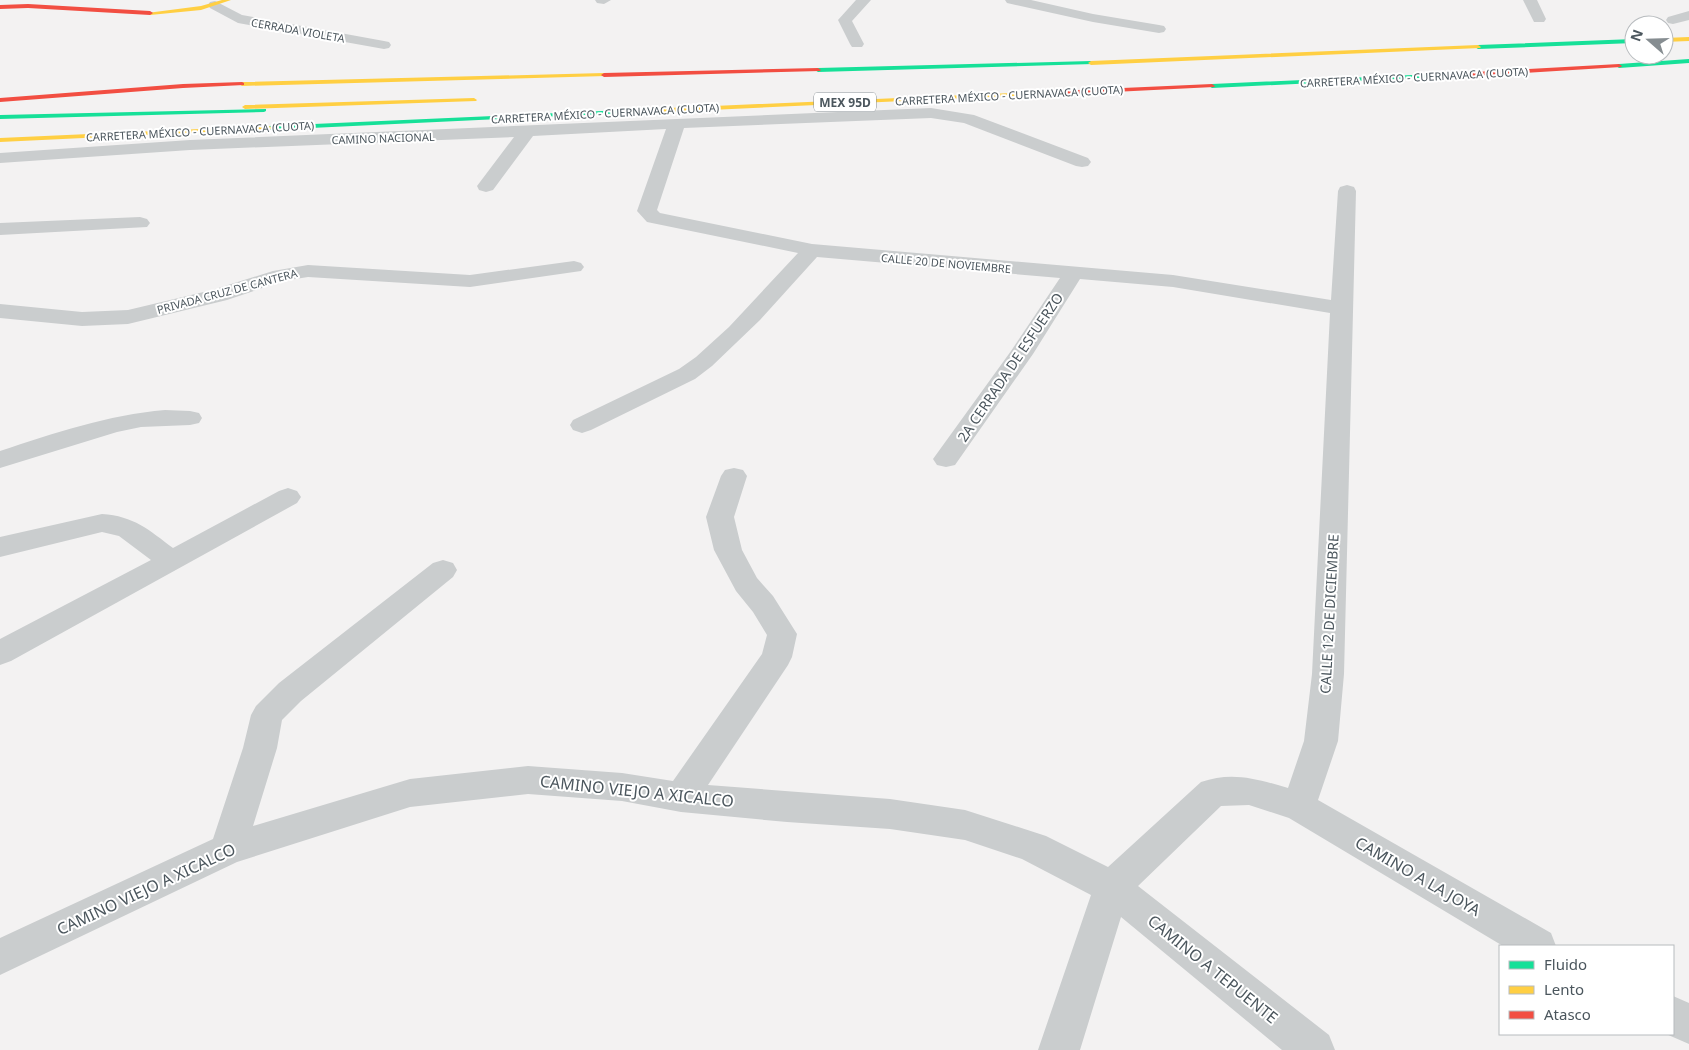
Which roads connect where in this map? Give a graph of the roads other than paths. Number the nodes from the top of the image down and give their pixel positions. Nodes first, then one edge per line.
1 (864, 0) edge
2 (1012, 0) edge
3 (1530, 0) edge
4 (221, 2) edge
5 (0, 7) edge
6 (1689, 15) edge
7 (1539, 19) dead end
8 (1674, 20) edge
9 (1159, 29) dead end
10 (1689, 39) edge
11 (1674, 40) edge
12 (1624, 41) edge
13 (857, 44) dead end
14 (384, 45) dead end
15 (1689, 59) edge
16 (1082, 63) junction
17 (1418, 65) dead end
18 (997, 77) dead end
19 (1122, 78) dead end
20 (353, 81) junction
21 (57, 84) dead end
22 (183, 86) junction
23 (674, 98) dead end
24 (0, 100) edge
25 (402, 102) junction
26 (0, 113) edge
27 (0, 117) edge
28 (677, 123) junction
29 (527, 132) junction
30 (0, 140) edge
31 (0, 158) edge
32 (1082, 162) dead end
33 (486, 186) dead end
34 (1347, 191) dead end
35 (140, 222) dead end
36 (0, 229) edge
37 (812, 250) junction
38 (574, 267) dead end
39 (1073, 274) junction
40 (1341, 308) junction
41 (0, 311) edge
42 (190, 418) dead end
43 (582, 425) dead end
44 (946, 459) dead end
45 (0, 460) edge
46 (734, 476) dead end
47 (288, 496) dead end
48 (0, 547) edge
49 (172, 561) junction
50 (443, 570) dead end
51 (0, 653) edge
52 (681, 797) junction
53 (1299, 806) junction
54 (228, 849) junction
55 (1112, 887) junction
56 (1535, 945) edge
57 (0, 956) edge
58 (1674, 1016) edge
59 (1689, 1024) edge
60 (1058, 1050) edge
61 (1314, 1050) edge

1 - 13 street
2 - 9 street
3 - 7 street
4 - 5 main road
4 - 14 street, CERRADA VIOLETA
6 - 8 street
10 - 11 main road
12 - 16 main road, CARRETERA MÉXICO - CUERNAVACA (CUOTA)
15 - 17 main road
15 - 30 main road, CARRETERA MÉXICO - CUERNAVACA (CUOTA) / MEX 95D
16 - 18 main road
16 - 20 main road, CARRETERA MÉXICO - CUERNAVACA (CUOTA)
19 - 23 main road
20 - 22 main road, CARRETERA MÉXICO - CUERNAVACA (CUOTA)
20 - 25 main road
21 - 22 main road
22 - 24 main road, CARRETERA MÉXICO - CUERNAVACA (CUOTA)
25 - 26 main road
25 - 27 main road
28 - 29 street, CAMINO NACIONAL
28 - 32 street, CAMINO NACIONAL
28 - 37 street, CALLE 20 DE NOVIEMBRE
29 - 31 street, CAMINO NACIONAL
29 - 33 street
34 - 40 street, CALLE 12 DE DICIEMBRE
35 - 36 street
37 - 39 street, CALLE 20 DE NOVIEMBRE
37 - 43 street
38 - 41 street, PRIVADA CRUZ DE CANTERA
39 - 40 street, CALLE 20 DE NOVIEMBRE
39 - 44 street, 2A CERRADA DE ESFUERZO
40 - 53 street, CALLE 12 DE DICIEMBRE
42 - 45 street
46 - 52 street
47 - 49 street
48 - 49 street
49 - 51 street
50 - 54 street
52 - 54 street, CAMINO VIEJO A XICALCO
52 - 55 street, CAMINO VIEJO A XICALCO
53 - 55 street
53 - 56 street, CAMINO A LA JOYA
54 - 57 street, CAMINO VIEJO A XICALCO
55 - 60 street
55 - 61 street, CAMINO A TEPUENTE
58 - 59 street

